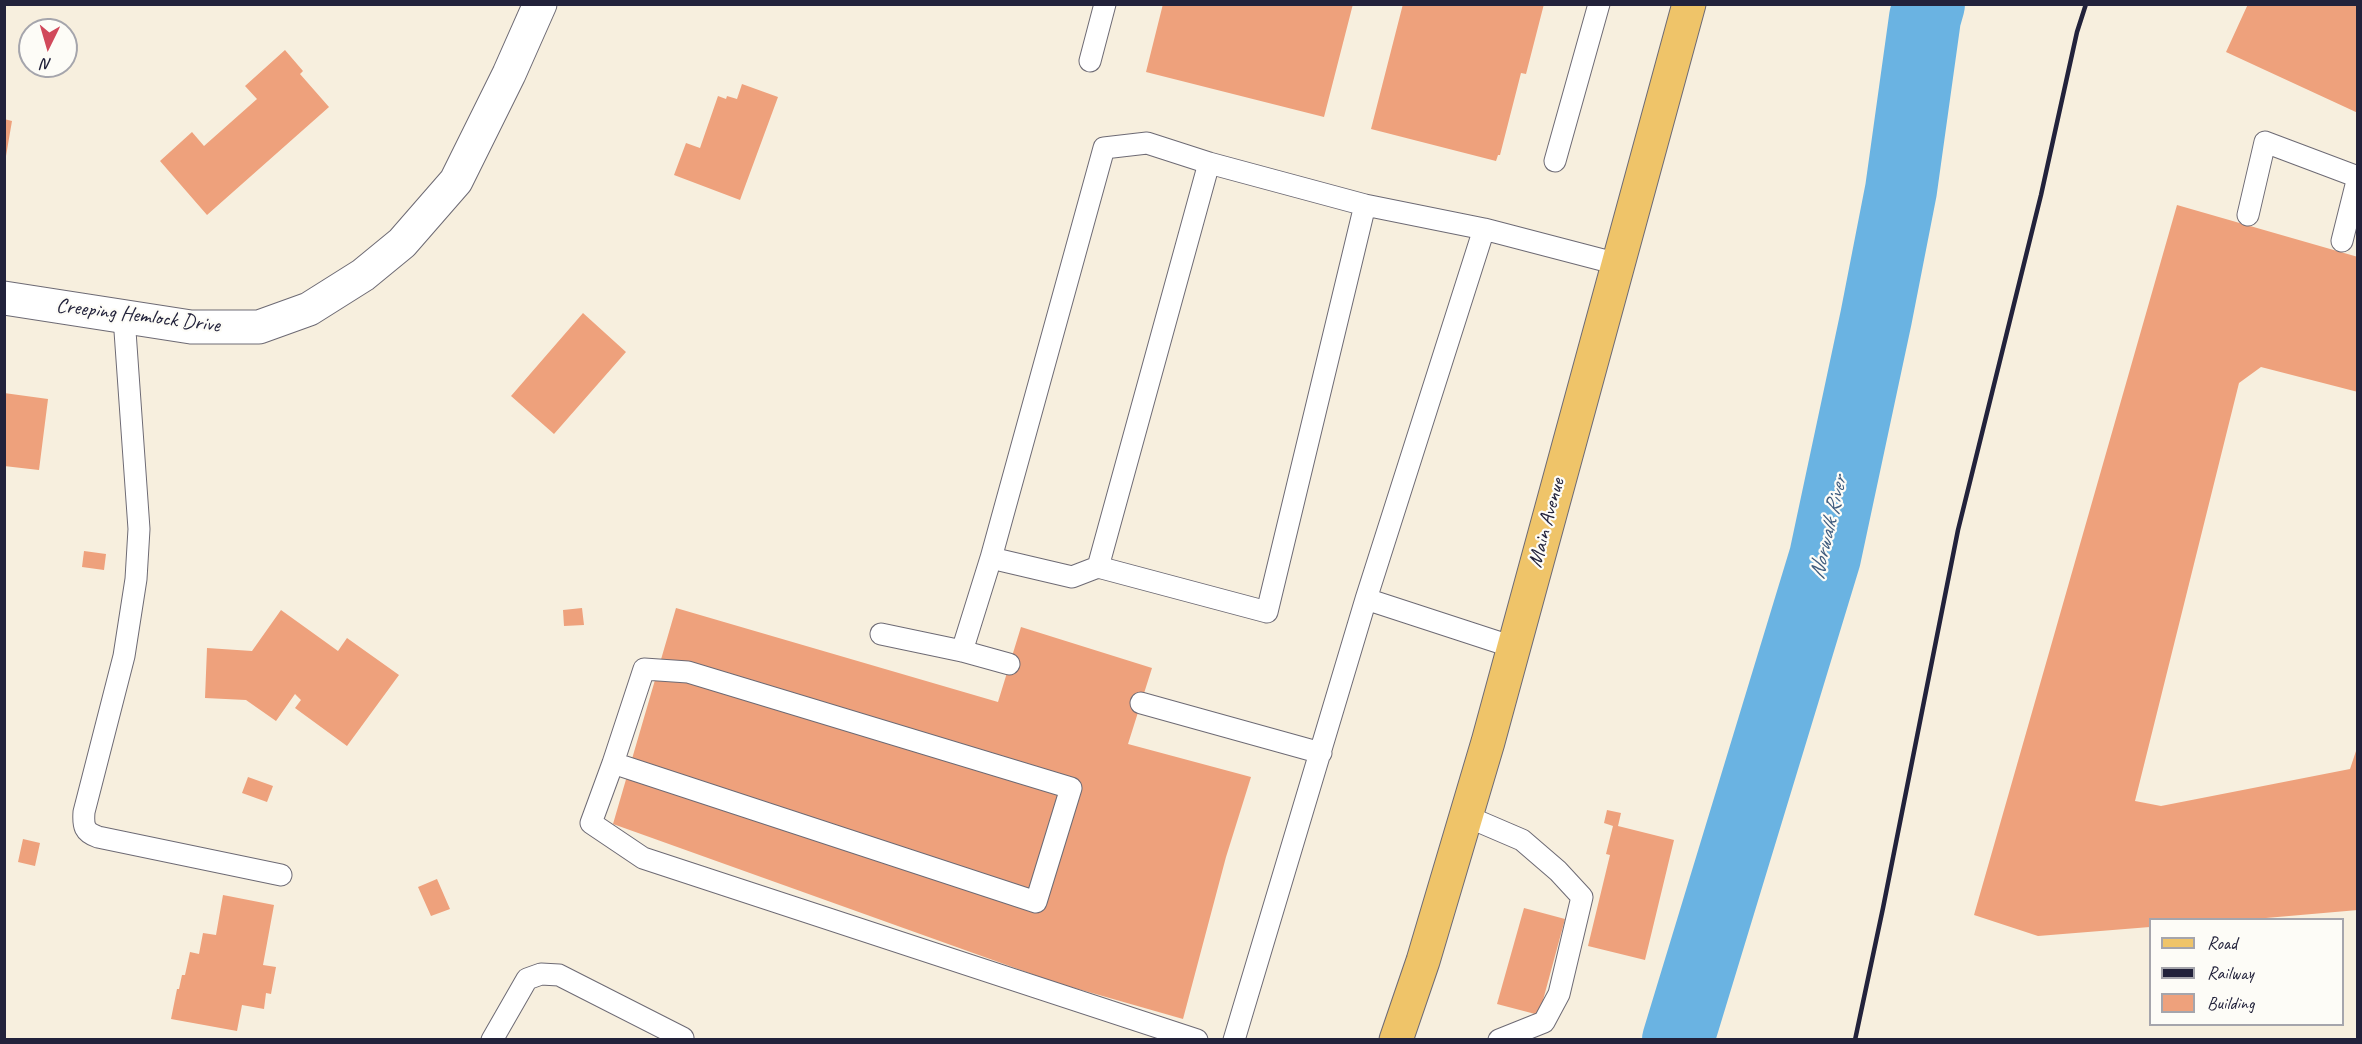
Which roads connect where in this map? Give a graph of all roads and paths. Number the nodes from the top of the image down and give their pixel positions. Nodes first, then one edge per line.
1 (540, 4) edge
2 (1105, 4) edge
3 (1599, 4) edge
4 (1689, 4) edge
5 (1090, 61) dead end
6 (1555, 161) dead end
7 (1209, 163) junction
8 (1365, 205) junction
9 (2248, 215) dead end
10 (1484, 229) junction
11 (2342, 241) dead end
12 (1618, 264) junction
13 (4, 298) edge
14 (124, 317) junction
15 (991, 558) junction
16 (1098, 567) junction
17 (1366, 599) junction
18 (880, 634) dead end
19 (1513, 647) junction
20 (962, 651) junction
21 (1010, 664) dead end
22 (1141, 703) dead end
23 (1321, 753) junction
24 (613, 763) junction
25 (1466, 816) junction
26 (281, 874) dead end
27 (683, 1038) dead end
28 (1401, 1039) edge
29 (492, 1040) edge
30 (1197, 1040) edge
31 (1234, 1040) edge
32 (1499, 1040) edge

1 - 14 street, Creeping Hemlock Drive
2 - 5 lane
3 - 6 lane
4 - 12 main road, Main Avenue
7 - 8 lane
7 - 15 lane
7 - 16 lane
8 - 10 lane
8 - 16 lane
9 - 11 lane
10 - 12 lane
10 - 17 lane
12 - 19 main road, Main Avenue
13 - 14 street, Creeping Hemlock Drive
14 - 26 lane
15 - 16 lane
15 - 20 lane
17 - 19 lane
17 - 23 lane
18 - 20 lane
19 - 25 main road, Main Avenue
20 - 21 lane
22 - 23 lane
23 - 31 lane
24 - 24 lane
24 - 30 lane
25 - 28 main road, Main Avenue
25 - 32 lane
27 - 29 lane

